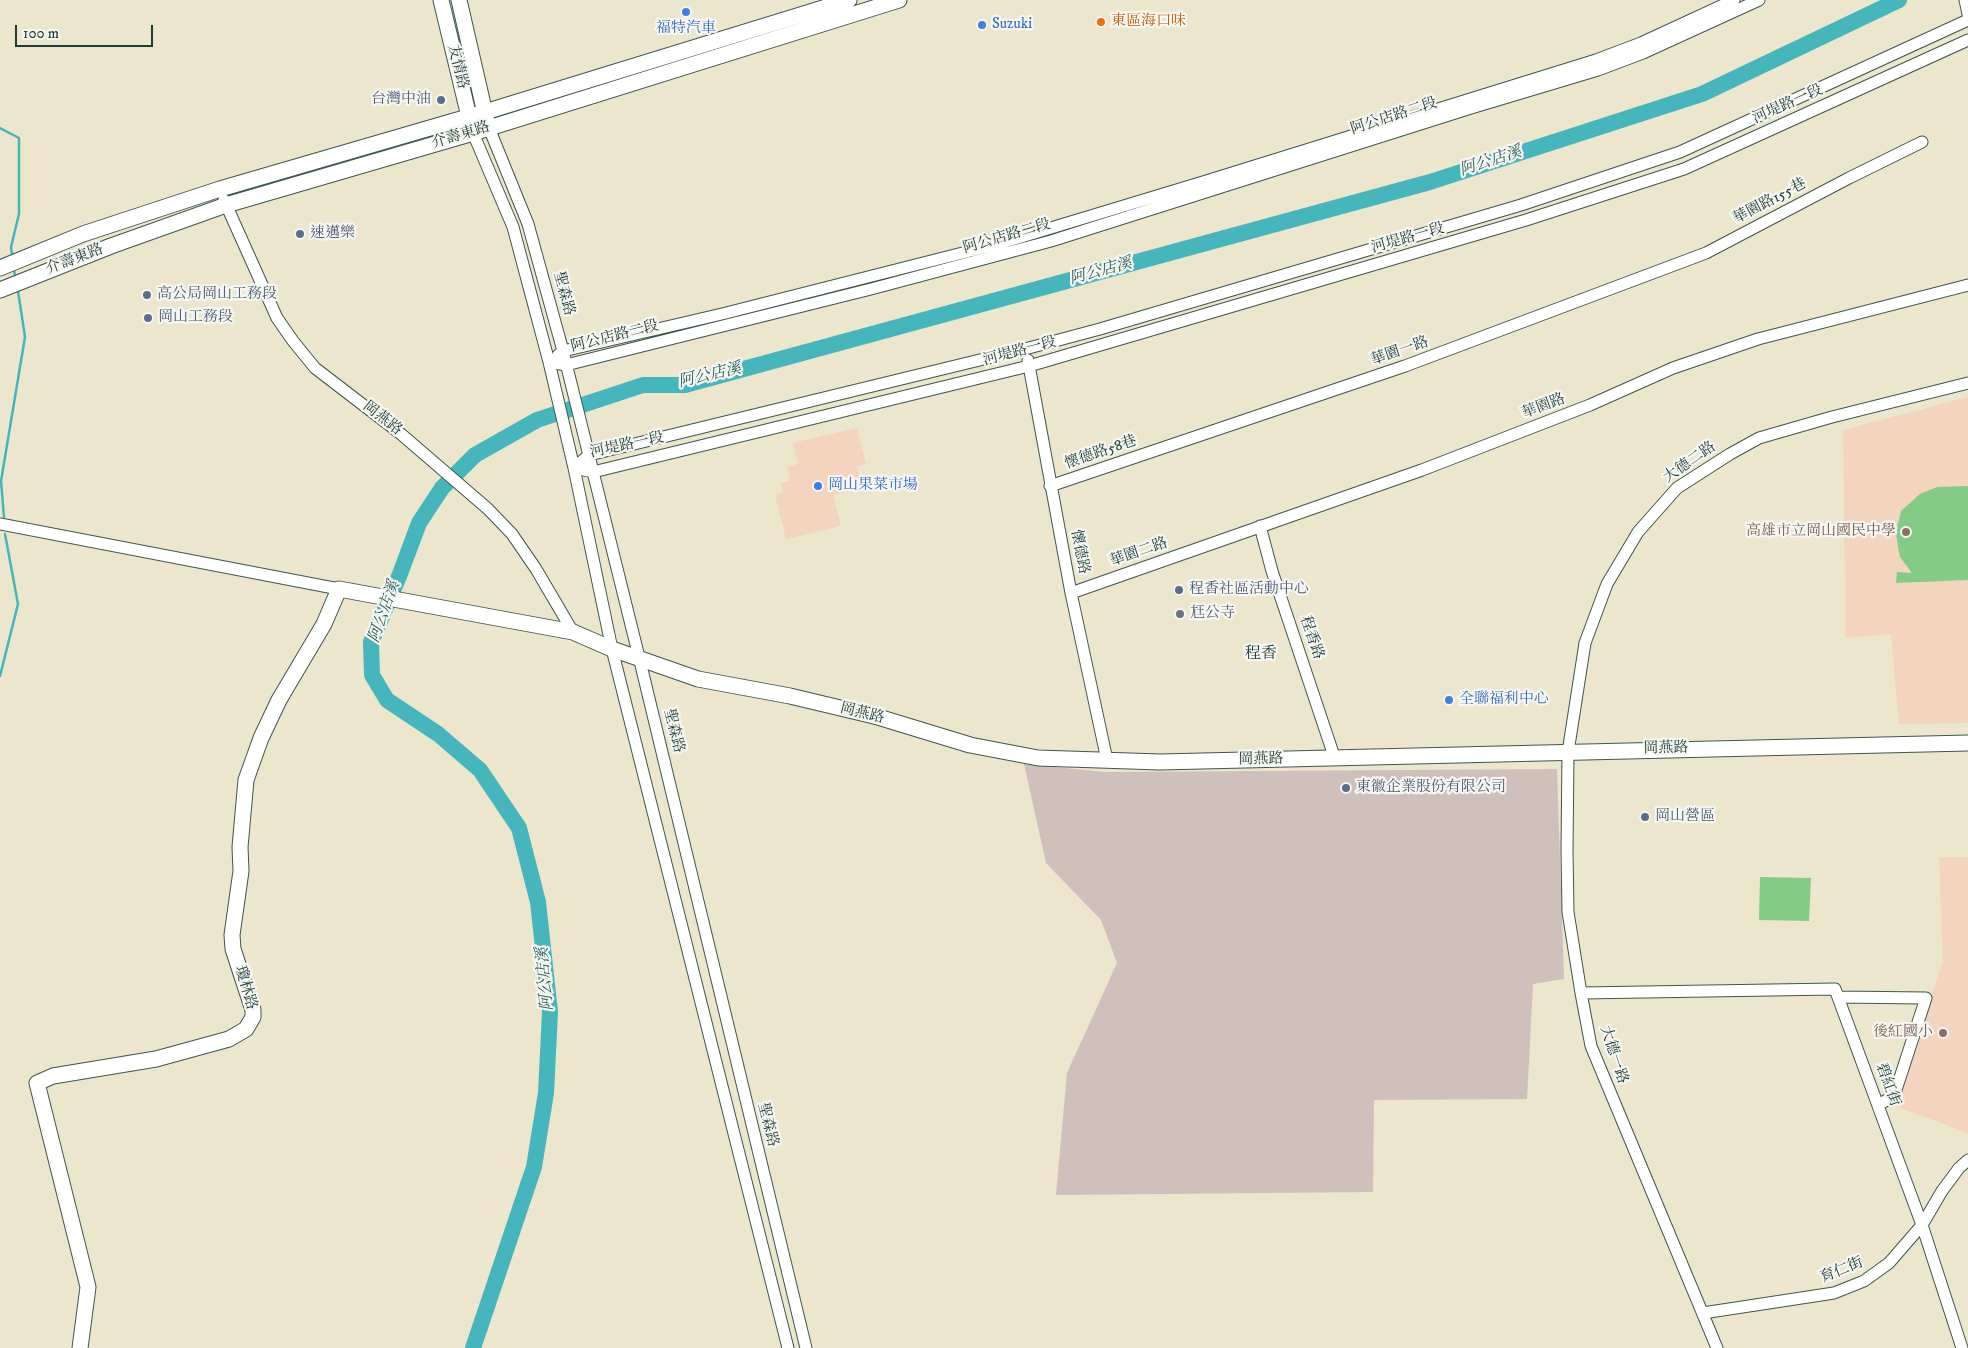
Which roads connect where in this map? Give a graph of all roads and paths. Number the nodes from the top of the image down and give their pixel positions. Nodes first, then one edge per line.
1 (441, 0) edge
2 (459, 0) edge
3 (850, 0) edge
4 (899, 0) edge
5 (1734, 0) edge
6 (1759, 0) edge
7 (1965, 1) edge
8 (1968, 14) edge
9 (1968, 20) edge
10 (1968, 40) edge
11 (485, 112) junction
12 (469, 116) junction
13 (489, 128) junction
14 (473, 133) junction
15 (1922, 142) dead end
16 (220, 188) junction
17 (226, 206) junction
18 (83, 234) junction
19 (90, 254) junction
20 (0, 268) edge
21 (1647, 276) joint
22 (1968, 285) edge
23 (0, 290) edge
24 (1025, 349) junction
25 (563, 351) junction
26 (549, 362) junction
27 (1029, 366) junction
28 (567, 370) junction
29 (1968, 383) edge
30 (1161, 449) joint
31 (587, 450) junction
32 (574, 468) junction
33 (593, 472) junction
34 (1050, 486) junction
35 (0, 524) edge
36 (1260, 526) junction
37 (1217, 542) joint
38 (340, 589) junction
39 (1071, 593) junction
40 (572, 632) junction
41 (612, 648) junction
42 (639, 658) junction
43 (1968, 743) edge
44 (1568, 752) junction
45 (1335, 759) junction
46 (1108, 760) junction
47 (1581, 993) junction
48 (1838, 997) junction
49 (1878, 1105) junction
50 (1968, 1160) edge
51 (1922, 1224) junction
52 (1703, 1313) junction
53 (80, 1348) edge
54 (788, 1348) edge
55 (806, 1348) edge
56 (1717, 1348) edge
57 (1962, 1348) edge

1 - 12 street, 友情路
2 - 11 street, 友情路
3 - 11 street, 介壽東路
4 - 13 street, 介壽東路
5 - 25 street, 阿公店路二段
6 - 28 street, 阿公店路二段
7 - 8 street
9 - 24 street, 河堤路一段
10 - 27 street, 河堤路一段
11 - 12 street, 介壽東路
11 - 13 street, 友情路
12 - 14 street, 友情路
12 - 16 street, 介壽東路
13 - 14 street, 介壽東路
13 - 25 street, 聖森路
14 - 17 street, 介壽東路
14 - 26 street, 聖森路
15 - 21 street, 華園路155巷
16 - 17 street, 岡燕路
16 - 18 street, 介壽東路
17 - 19 street, 介壽東路
17 - 40 street, 岡燕路
18 - 19 street
18 - 20 street, 介壽東路
19 - 23 street, 介壽東路
21 - 30 street, 華園一路
22 - 36 street, 華園路
24 - 27 street, 懷德路
24 - 31 street, 河堤路一段
25 - 26 street, 阿公店路二段
25 - 28 street, 聖森路
26 - 28 street, 阿公店路二段
26 - 32 street, 聖森路
27 - 33 street, 河堤路一段
27 - 34 street, 懷德路
28 - 31 street, 聖森路
29 - 44 street, 大德二路
30 - 34 street, 懷德路58巷
31 - 32 street, 河堤路一段
31 - 33 street, 聖森路
32 - 33 street, 河堤路一段
32 - 41 street, 聖森路
33 - 42 street, 聖森路
34 - 39 street, 懷德路
35 - 38 street
36 - 37 street, 華園路
36 - 45 street, 程香路
37 - 39 street, 華園二路
38 - 40 street, 岡燕路
38 - 53 street, 瓊林路
39 - 46 street, 懷德路
40 - 41 street, 岡燕路
41 - 42 street, 岡燕路
41 - 54 street, 聖森路
42 - 46 street, 岡燕路
42 - 55 street, 聖森路
43 - 44 street, 岡燕路
44 - 45 street, 岡燕路
44 - 47 street, 大德一路
45 - 46 street, 岡燕路
47 - 48 street
47 - 52 street, 大德一路
48 - 49 street, 碧紅街
48 - 49 street
49 - 51 street, 碧紅街
50 - 51 street, 育仁街
51 - 52 street, 育仁街
51 - 57 street, 碧紅街
52 - 56 street, 大德一路

